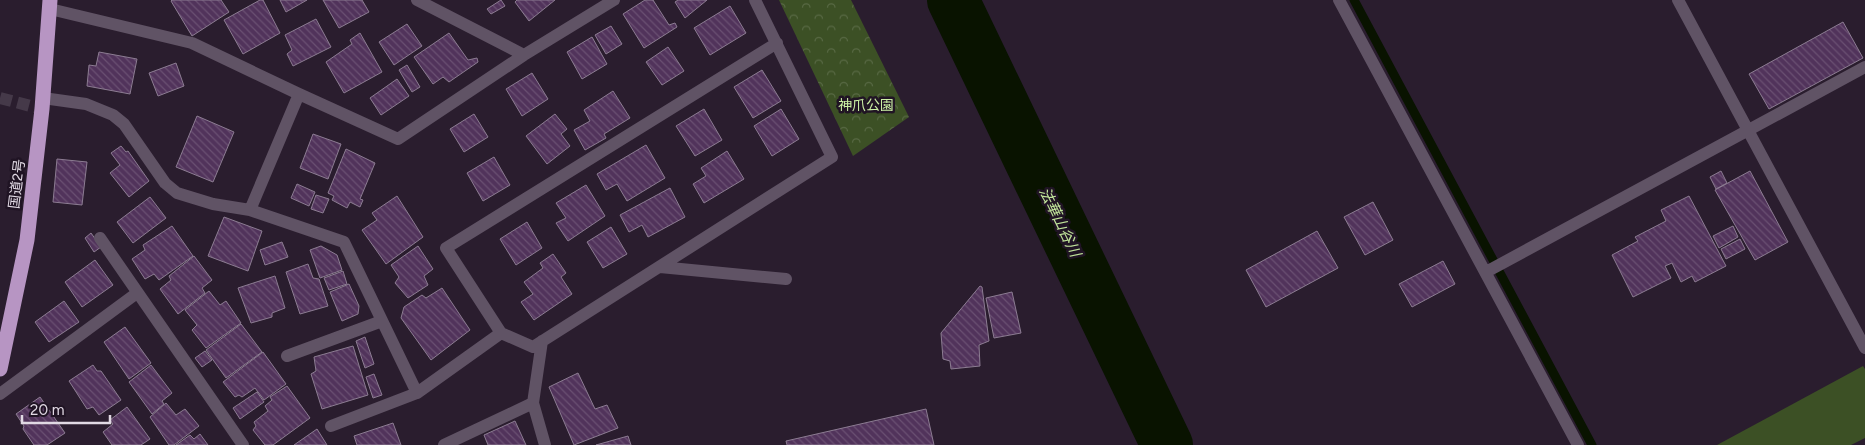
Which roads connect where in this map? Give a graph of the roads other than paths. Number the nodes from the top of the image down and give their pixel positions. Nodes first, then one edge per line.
1 (417, 0) edge
2 (614, 0) edge
3 (755, 0) edge
4 (1339, 0) edge
5 (1678, 0) edge
6 (50, 4) edge
7 (777, 44) junction
8 (524, 55) junction
9 (1865, 67) edge
10 (298, 94) junction
11 (43, 98) junction
12 (1748, 131) junction
13 (250, 210) junction
14 (100, 238) dead end
15 (660, 266) junction
16 (1486, 272) junction
17 (786, 279) dead end
18 (138, 293) junction
19 (382, 321) junction
20 (501, 333) junction
21 (542, 341) junction
22 (1865, 348) edge
23 (287, 356) dead end
24 (0, 369) edge
25 (417, 393) junction
26 (0, 394) edge
27 (533, 402) junction
28 (332, 426) dead end
29 (243, 445) edge
30 (444, 445) edge
31 (545, 445) edge
32 (1578, 445) edge

1 - 8 street
2 - 8 street
3 - 7 street
4 - 16 street
5 - 12 street
6 - 10 street
6 - 11 highway, 国道2号
7 - 15 street
7 - 20 street
8 - 10 street
9 - 12 street
10 - 13 street
11 - 13 street
11 - 24 highway, 国道2号
12 - 16 street
12 - 22 street
13 - 19 street
14 - 18 street
15 - 17 street
15 - 21 street
16 - 32 street
18 - 26 street
18 - 29 street
19 - 23 street
19 - 25 street
20 - 21 street
20 - 25 street
21 - 27 street
25 - 28 street
27 - 30 street
27 - 31 street

